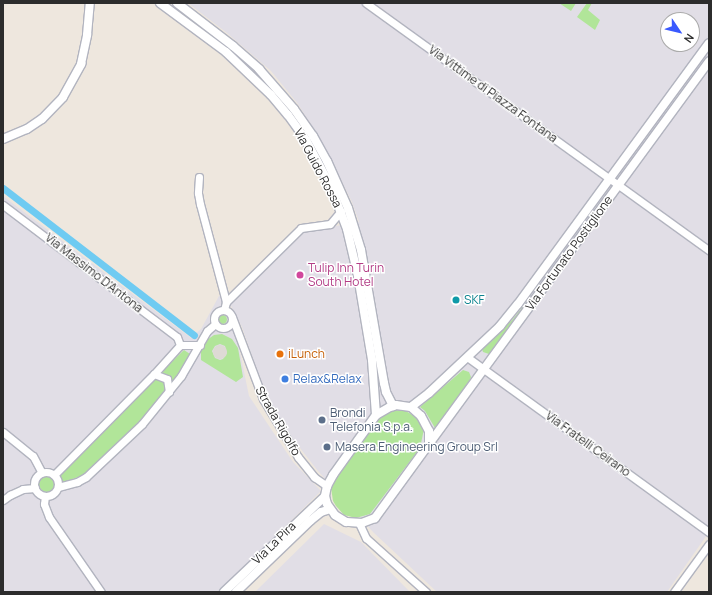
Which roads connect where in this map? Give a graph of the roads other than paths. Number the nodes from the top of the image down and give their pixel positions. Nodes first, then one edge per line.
1 (160, 3) edge
2 (177, 3) edge
3 (366, 3) edge
4 (89, 4) edge
5 (709, 43) edge
6 (709, 61) edge
7 (3, 139) edge
8 (199, 177) dead end
9 (610, 178) junction
10 (619, 185) junction
11 (3, 205) edge
12 (341, 211) junction
13 (709, 250) edge
14 (529, 290) junction
15 (538, 296) junction
16 (225, 306) junction
17 (232, 316) junction
18 (215, 324) junction
19 (223, 328) junction
20 (180, 345) junction
21 (200, 345) junction
22 (243, 345) junction
23 (467, 357) junction
24 (484, 369) junction
25 (154, 374) junction
26 (169, 392) junction
27 (393, 406) junction
28 (411, 407) junction
29 (376, 415) junction
30 (3, 432) edge
31 (429, 444) junction
32 (42, 472) junction
33 (54, 475) junction
34 (327, 486) junction
35 (58, 487) junction
36 (35, 488) junction
37 (45, 496) junction
38 (325, 496) junction
39 (3, 500) edge
40 (330, 509) junction
41 (359, 523) junction
42 (709, 532) edge
43 (709, 544) edge
44 (240, 590) edge
45 (101, 592) edge
46 (224, 592) edge
47 (426, 592) edge
48 (674, 592) edge

1 - 12 street, Via Guido Rossa
2 - 27 street, Via Guido Rossa
3 - 9 street, Via Vittime di Piazza Fontana
4 - 7 street
5 - 9 street, Via Fortunato Postiglione
6 - 10 street, Via Fortunato Postiglione
8 - 16 street
9 - 10 street, Via Vittime di Piazza Fontana
9 - 14 street, Via Fortunato Postiglione
10 - 13 street, Via Vittime di Piazza Fontana
10 - 15 street, Via Fortunato Postiglione
11 - 20 street, Via Massimo D'Antona
12 - 16 street
12 - 29 street, Via Guido Rossa
14 - 15 street
14 - 23 street, Via Fortunato Postiglione
15 - 24 street, Via Fortunato Postiglione
16 - 17 street
16 - 18 street
17 - 19 street
17 - 22 street, Strada Rigolfo
18 - 19 street
18 - 21 street
19 - 22 street, Strada Rigolfo
20 - 21 street
20 - 25 street
21 - 26 street
22 - 34 street, Strada Rigolfo
23 - 24 street, Via Fratelli Ceirano
23 - 28 street, Via Fortunato Postiglione
24 - 31 street, Via Fortunato Postiglione
24 - 42 street, Via Fratelli Ceirano
25 - 26 street
25 - 33 street
26 - 35 street
27 - 28 street
27 - 29 street
28 - 31 street
29 - 34 street
30 - 32 street
31 - 41 street, Via Fortunato Postiglione
32 - 33 street
32 - 36 street
33 - 35 street
34 - 38 street
35 - 37 street
36 - 37 street
36 - 39 street
37 - 45 street
38 - 40 street
38 - 46 street, Via La Pira
40 - 41 street
40 - 44 street, Via La Pira
41 - 47 street
43 - 48 street

